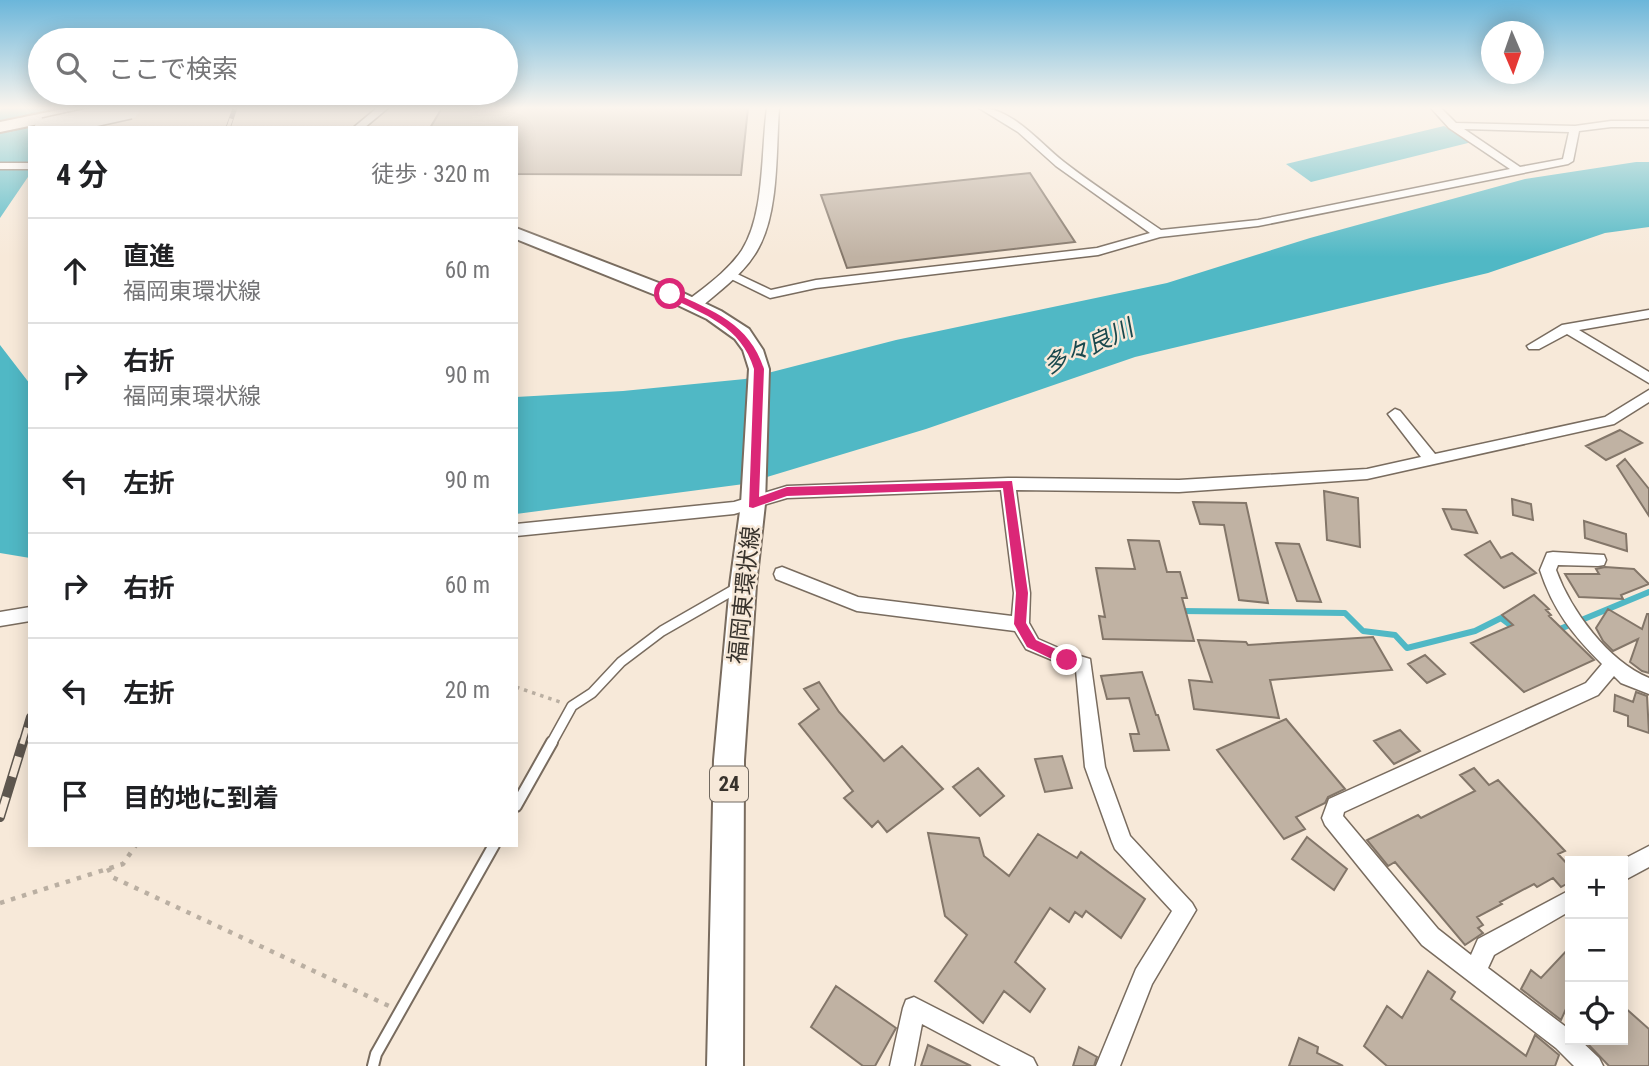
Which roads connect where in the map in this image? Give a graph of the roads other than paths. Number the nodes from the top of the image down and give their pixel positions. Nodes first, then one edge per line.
1 (767, 158) edge
2 (1053, 158) edge
3 (1500, 158) edge
4 (1568, 158) edge
5 (0, 166) edge
6 (28, 166) edge
7 (1516, 169) junction
8 (518, 234) edge
9 (1159, 234) junction
10 (729, 275) junction
11 (693, 305) junction
12 (1649, 314) edge
13 (1567, 328) junction
14 (1534, 346) dead end
15 (1649, 378) edge
16 (1649, 395) edge
17 (1395, 414) dead end
18 (1432, 460) junction
19 (1008, 484) junction
20 (754, 498) junction
21 (518, 530) edge
22 (1598, 560) dead end
23 (782, 574) dead end
24 (743, 585) junction
25 (28, 614) edge
26 (0, 619) edge
27 (1020, 624) junction
28 (1613, 664) junction
29 (1649, 686) edge
30 (518, 802) edge
31 (493, 847) edge
32 (1649, 856) edge
33 (1628, 868) edge
34 (1565, 903) edge
35 (1474, 973) junction
36 (373, 1066) edge
37 (726, 1066) edge
38 (902, 1066) edge
39 (1025, 1066) edge
40 (1108, 1066) edge
41 (1591, 1066) edge

1 - 10 street
2 - 9 street
3 - 7 street
4 - 7 street
5 - 6 street
7 - 9 street
8 - 11 main road, 福岡東環状線 / 24
9 - 10 street
10 - 11 street
11 - 20 main road, 福岡東環状線 / 24
12 - 13 street
13 - 14 street
13 - 15 street
16 - 18 street
17 - 18 street
18 - 19 street
19 - 20 street
19 - 27 street
20 - 21 street
20 - 24 main road, 福岡東環状線 / 24
22 - 28 street
23 - 27 street
24 - 30 lane
24 - 37 main road, 福岡東環状線 / 24
25 - 26 street
27 - 40 street
28 - 29 street
28 - 35 street
31 - 36 lane
32 - 33 street
34 - 35 street
35 - 41 street
38 - 39 street

